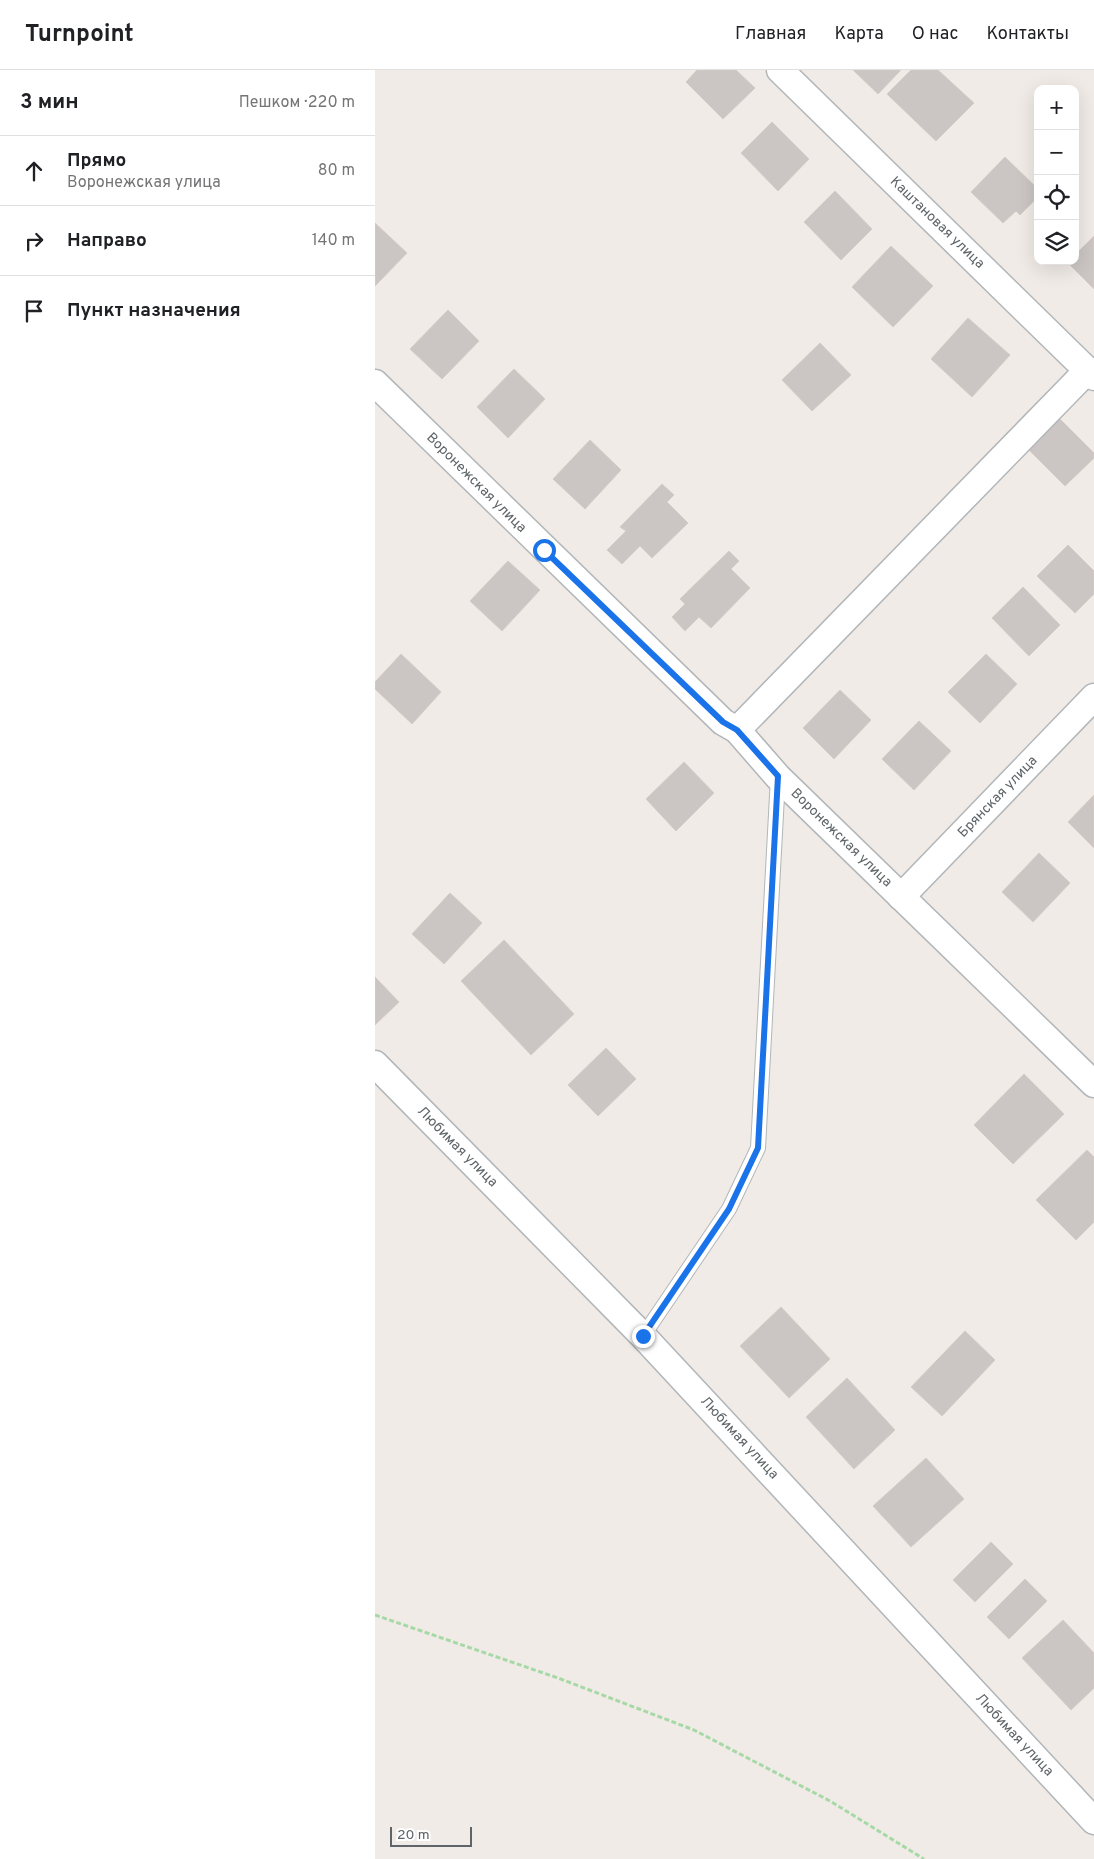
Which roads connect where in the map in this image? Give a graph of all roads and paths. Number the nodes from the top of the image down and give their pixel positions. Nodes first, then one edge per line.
1 (780, 70) edge
2 (1091, 374) edge
3 (375, 383) edge
4 (1094, 697) edge
5 (737, 730) junction
6 (778, 776) junction
7 (901, 897) junction
8 (375, 1064) edge
9 (1094, 1084) edge
10 (643, 1336) junction
11 (375, 1615) edge
12 (1094, 1821) edge
13 (924, 1859) edge

1 - 2 street, Каштановая улица
2 - 5 street
3 - 5 street, Воронежская улица
4 - 7 street, Брянская улица
5 - 6 street, Воронежская улица
6 - 7 street, Воронежская улица
6 - 10 lane
7 - 9 street, Воронежская улица
8 - 10 street, Любимая улица
10 - 12 street, Любимая улица
11 - 13 path

